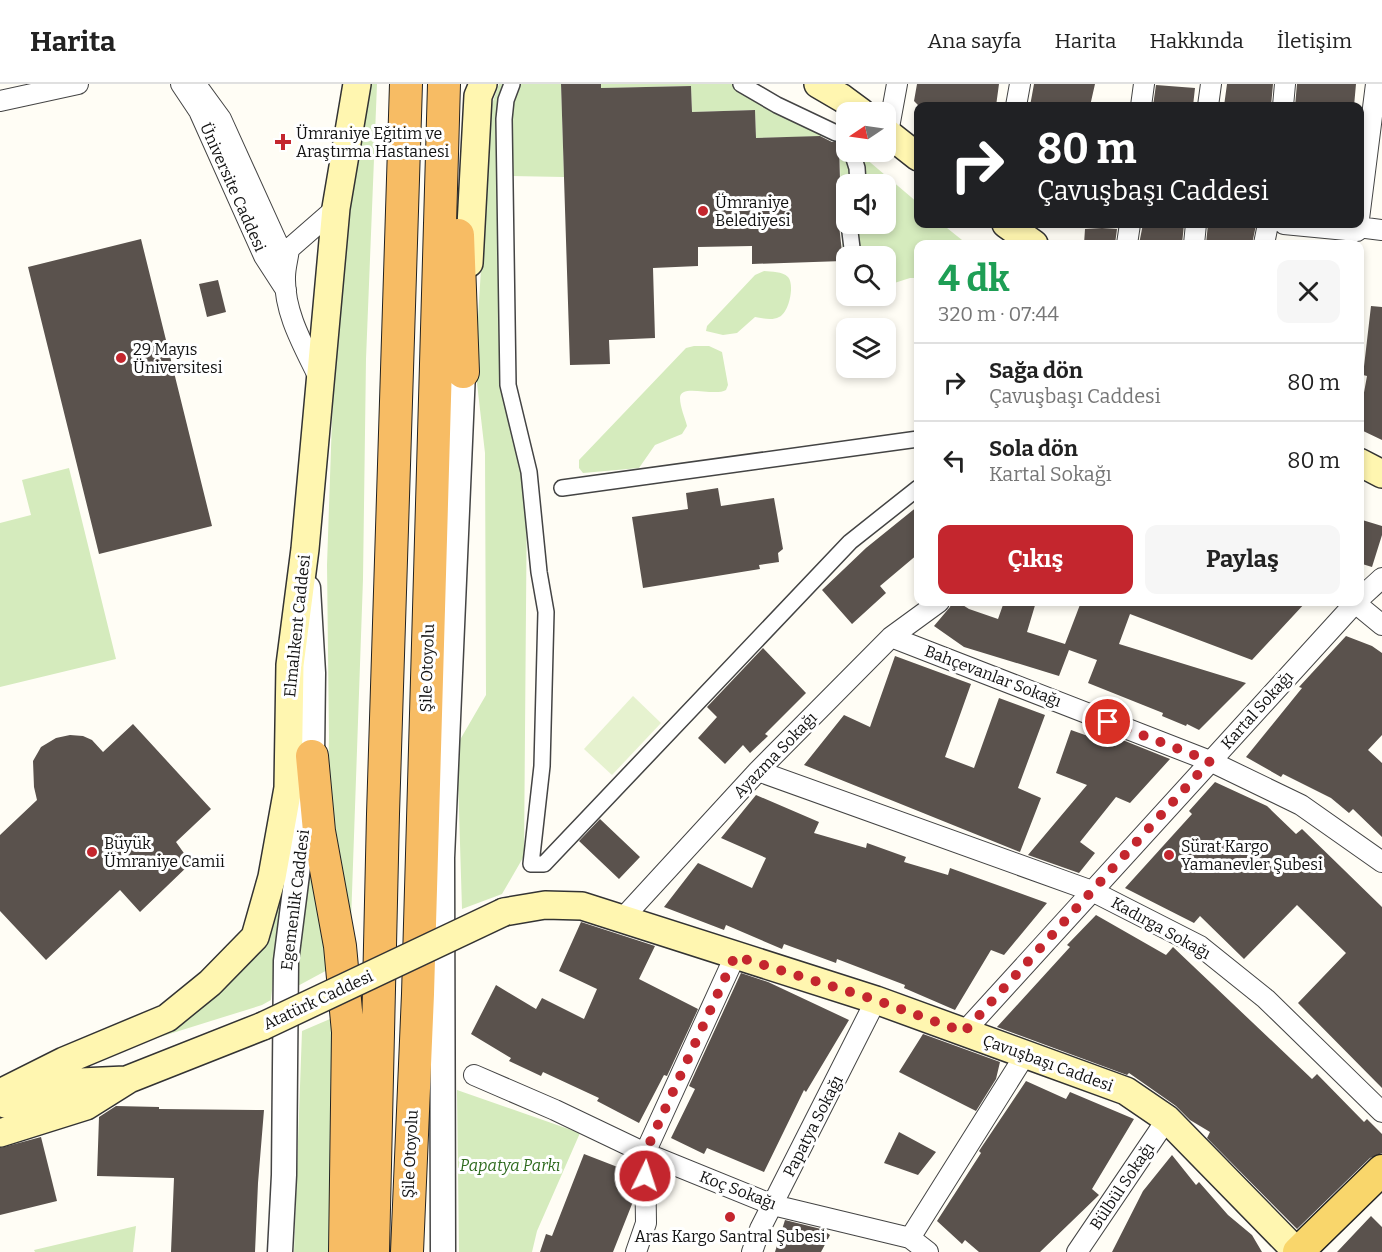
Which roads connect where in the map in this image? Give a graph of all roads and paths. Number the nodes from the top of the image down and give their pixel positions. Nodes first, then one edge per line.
1 (25, 84) edge
2 (78, 84) edge
3 (181, 84) edge
4 (195, 84) edge
5 (406, 84) edge
6 (444, 84) edge
7 (452, 84) edge
8 (483, 84) edge
9 (512, 84) edge
10 (741, 84) edge
11 (818, 84) edge
12 (897, 84) edge
13 (1020, 84) edge
14 (1144, 84) edge
15 (1211, 84) edge
16 (1286, 84) edge
17 (1376, 84) edge
18 (356, 87) edge
19 (0, 90) edge
20 (844, 98) edge
21 (0, 101) edge
22 (893, 102) edge
23 (1017, 102) edge
24 (1142, 102) edge
25 (1209, 102) edge
26 (1284, 102) edge
27 (836, 133) dead end
28 (896, 140) edge
29 (914, 154) edge
30 (1364, 181) edge
31 (336, 208) junction
32 (1012, 228) edge
33 (1358, 229) edge
34 (1382, 230) edge
35 (1028, 240) edge
36 (289, 249) junction
37 (286, 290) junction
38 (463, 372) junction
39 (320, 380) junction
40 (914, 440) edge
41 (1364, 465) edge
42 (1382, 474) edge
43 (561, 488) dead end
44 (914, 491) edge
45 (305, 549) junction
46 (1382, 578) edge
47 (1364, 594) edge
48 (934, 606) edge
49 (1351, 606) edge
50 (1361, 606) edge
51 (1382, 625) edge
52 (891, 637) junction
53 (312, 756) junction
54 (1210, 761) junction
55 (758, 771) junction
56 (1382, 862) edge
57 (1092, 891) junction
58 (504, 912) joint
59 (622, 919) junction
60 (735, 956) junction
61 (876, 1000) junction
62 (964, 1032) junction
63 (1025, 1054) junction
64 (474, 1075) dead end
65 (0, 1093) edge
66 (83, 1094) junction
67 (0, 1105) edge
68 (1382, 1112) edge
69 (1167, 1119) junction
70 (0, 1133) edge
71 (645, 1153) junction
72 (1382, 1170) edge
73 (773, 1205) junction
74 (910, 1238) junction
75 (280, 1252) edge
76 (345, 1252) edge
77 (373, 1252) edge
78 (406, 1252) edge
79 (443, 1252) edge
80 (636, 1252) edge
81 (752, 1252) edge
82 (928, 1252) edge
83 (1077, 1252) edge
84 (1298, 1252) edge

1 - 19 street
2 - 21 street
3 - 37 street, Üniversite Caddesi
4 - 36 street, Üniversite Caddesi
5 - 77 highway, Şile Otoyolu
6 - 78 highway, Şile Otoyolu
7 - 38 highway
8 - 38 main road
9 - 44 street
10 - 27 street
11 - 20 main road
12 - 22 street
13 - 23 street
14 - 24 street
15 - 25 street
16 - 26 street
17 - 30 street
18 - 31 main road, Elmalıkent Caddesi
28 - 29 main road
31 - 36 street
31 - 39 main road, Elmalıkent Caddesi
32 - 35 main road
33 - 34 street
36 - 37 street
37 - 39 street
38 - 79 street
39 - 45 main road, Elmalıkent Caddesi
40 - 43 street
41 - 42 main road
45 - 53 street, Egemenlik Caddesi
45 - 65 main road, Elmalıkent Caddesi
46 - 47 street, Kartal Sokağı
48 - 52 street, Ayazma Sokağı
49 - 54 street, Kartal Sokağı
50 - 51 street
52 - 54 street, Bahçevanlar Sokağı
52 - 55 street, Ayazma Sokağı
53 - 75 street, Egemenlik Caddesi
53 - 76 highway
54 - 56 street, Bahçevanlar Sokağı
54 - 57 street, Kartal Sokağı
55 - 57 street, Kadırga Sokağı
55 - 59 street, Ayazma Sokağı
57 - 62 street, Kartal Sokağı
57 - 68 street, Kadırga Sokağı
58 - 59 main road, Çavuşbaşı Caddesi
58 - 66 main road, Atatürk Caddesi, bridge
59 - 60 main road, Çavuşbaşı Caddesi
60 - 61 main road, Çavuşbaşı Caddesi
60 - 71 street
61 - 62 main road, Çavuşbaşı Caddesi
61 - 73 street, Papatya Sokağı
62 - 63 main road, Çavuşbaşı Caddesi
63 - 69 main road, Çavuşbaşı Caddesi
63 - 74 street
64 - 71 street, Koç Sokağı
66 - 67 main road, Atatürk Caddesi
66 - 70 main road, Atatürk Caddesi
69 - 83 street, Bülbül Sokağı
69 - 84 main road, Çavuşbaşı Caddesi
71 - 73 street, Koç Sokağı
71 - 80 street
72 - 84 main road
73 - 74 street, Koç Sokağı
73 - 81 street, Papatya Sokağı
74 - 82 street

